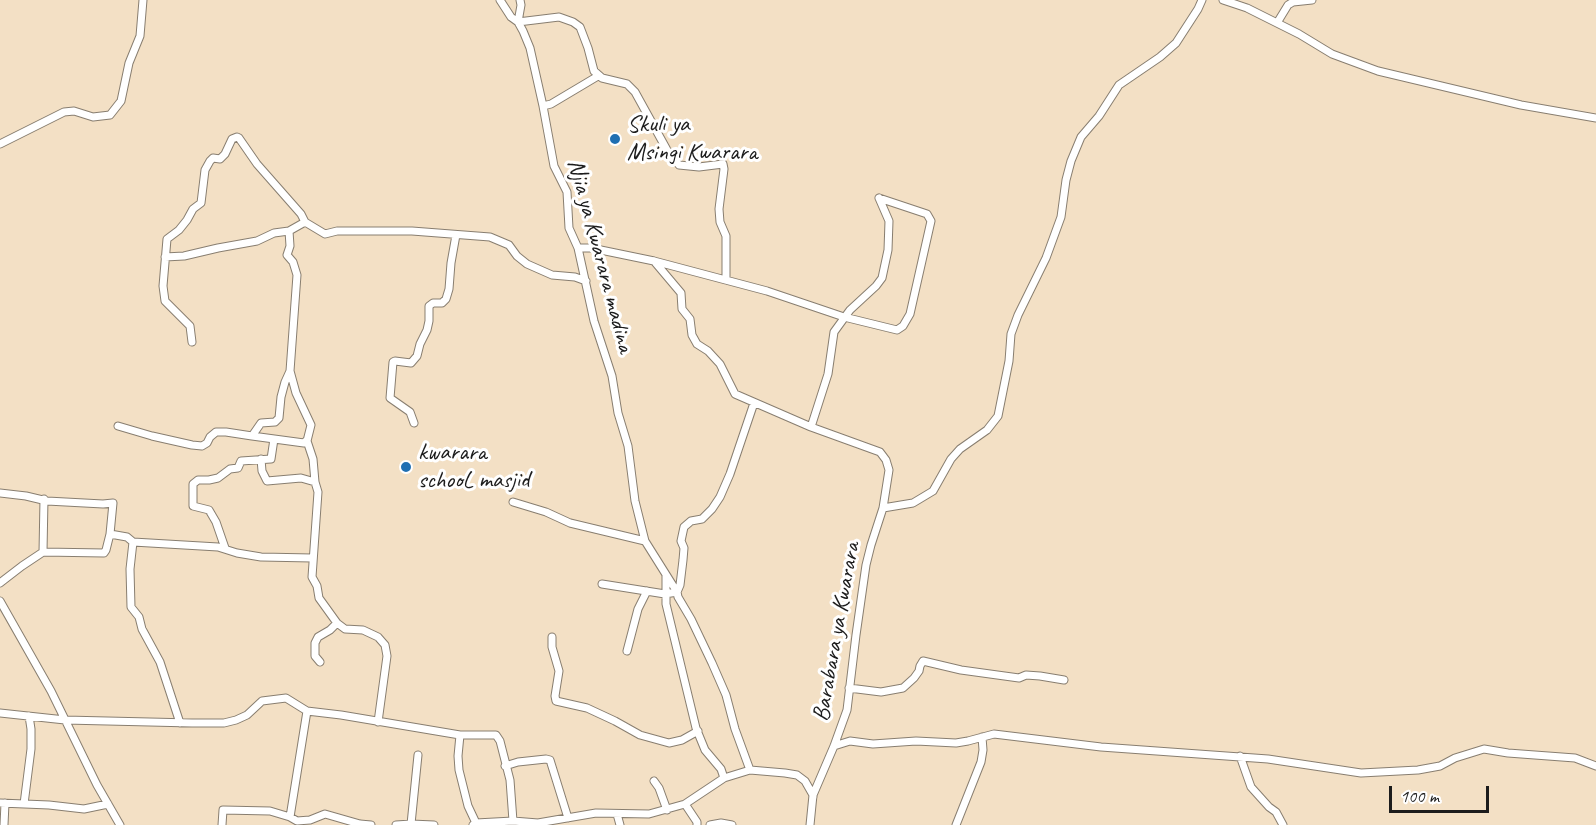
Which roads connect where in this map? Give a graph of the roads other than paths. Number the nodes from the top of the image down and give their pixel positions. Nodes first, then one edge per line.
1 (143, 0) edge
2 (500, 0) edge
3 (520, 0) edge
4 (1202, 0) edge
5 (1224, 0) edge
6 (1312, 0) edge
7 (518, 22) junction
8 (1277, 23) junction
9 (598, 76) junction
10 (543, 106) junction
11 (1596, 118) edge
12 (0, 144) edge
13 (305, 222) junction
14 (289, 231) junction
15 (456, 235) junction
16 (578, 248) junction
17 (165, 257) junction
18 (654, 261) junction
19 (726, 279) junction
20 (586, 281) junction
21 (844, 317) junction
22 (192, 342) dead end
23 (290, 371) junction
24 (754, 403) junction
25 (414, 423) dead end
26 (118, 426) dead end
27 (811, 427) junction
28 (252, 436) junction
29 (274, 440) junction
30 (308, 440) junction
31 (261, 459) junction
32 (315, 482) junction
33 (0, 493) edge
34 (44, 499) junction
35 (513, 502) dead end
36 (883, 508) junction
37 (110, 534) junction
38 (645, 541) junction
39 (134, 542) junction
40 (225, 548) junction
41 (43, 552) junction
42 (312, 558) junction
43 (666, 576) junction
44 (0, 584) edge
45 (602, 584) dead end
46 (647, 591) junction
47 (677, 592) junction
48 (665, 594) junction
49 (0, 601) edge
50 (337, 623) junction
51 (552, 638) dead end
52 (627, 651) dead end
53 (320, 662) dead end
54 (1064, 681) dead end
55 (849, 688) junction
56 (307, 711) junction
57 (0, 713) edge
58 (29, 716) junction
59 (65, 720) junction
60 (378, 722) junction
61 (180, 723) junction
62 (698, 731) junction
63 (460, 735) junction
64 (982, 737) junction
65 (834, 746) junction
66 (418, 755) dead end
67 (1240, 756) junction
68 (505, 766) junction
69 (1596, 766) edge
70 (750, 770) junction
71 (724, 778) junction
72 (654, 781) dead end
73 (813, 795) junction
74 (2, 803) edge
75 (24, 804) junction
76 (108, 804) junction
77 (686, 804) junction
78 (667, 810) junction
79 (617, 814) junction
80 (290, 816) junction
81 (568, 818) junction
82 (513, 821) junction
83 (411, 824) junction
84 (420, 824) edge
85 (475, 824) edge
86 (699, 824) edge
87 (4, 825) edge
88 (120, 825) edge
89 (222, 825) edge
90 (371, 825) edge
91 (396, 825) edge
92 (434, 825) edge
93 (620, 825) edge
94 (710, 825) edge
95 (732, 825) edge
96 (805, 825) edge
97 (810, 825) edge
98 (956, 825) edge
99 (1283, 825) edge

1 - 12 street
2 - 7 street, Njia ya Kwarara madina
3 - 7 street
4 - 36 street
5 - 8 street
6 - 8 street
7 - 9 street
7 - 10 street, Njia ya Kwarara madina
8 - 11 street
9 - 10 street
9 - 19 street
10 - 16 street, Njia ya Kwarara madina
13 - 14 street
13 - 15 street
13 - 17 street
14 - 17 street
14 - 23 street
15 - 20 street
15 - 25 street
16 - 18 street
16 - 20 street, Njia ya Kwarara madina
17 - 22 street
18 - 19 street
18 - 24 street, Barabara ya Kwarara
19 - 21 street
20 - 38 street, Njia ya Kwarara madina
21 - 21 street
21 - 27 street
23 - 28 street
23 - 30 street
24 - 27 street, Barabara ya Kwarara
24 - 47 street
26 - 28 street
27 - 36 street, Barabara ya Kwarara
28 - 29 street
29 - 30 street
29 - 31 street
30 - 32 street
31 - 32 street
31 - 40 street
32 - 42 street
33 - 34 street
34 - 37 street
34 - 41 street
35 - 38 street
36 - 55 street, Barabara ya Kwarara
37 - 39 street
37 - 41 street
38 - 43 street
39 - 40 street
39 - 61 street
40 - 42 street
41 - 44 street
42 - 50 street
43 - 47 street
43 - 48 street
45 - 46 street
46 - 48 street
46 - 52 street
47 - 48 street
47 - 70 street
48 - 62 street
49 - 59 street
50 - 53 street
50 - 60 street
51 - 62 street
54 - 55 street
55 - 65 street, Barabara ya Kwarara
56 - 60 street
56 - 61 street
56 - 80 street
57 - 58 street
58 - 59 street
58 - 75 street
59 - 61 street
59 - 76 street
60 - 63 street
62 - 71 street
63 - 68 street
63 - 85 street
64 - 65 street
64 - 67 street
64 - 98 street
65 - 73 street, Barabara ya Kwarara
66 - 83 street
67 - 69 street
67 - 99 street
68 - 81 street
68 - 82 street
70 - 71 street
70 - 73 street
71 - 77 street
72 - 78 street
73 - 96 street, Barabara ya Kwarara
73 - 97 street, Barabara ya Kwarara
74 - 75 street
74 - 87 street
75 - 76 street
76 - 88 street
77 - 78 street
77 - 86 street
78 - 79 street
79 - 81 street
79 - 93 street
80 - 89 street
80 - 90 street
81 - 82 street
82 - 85 street
83 - 84 street
83 - 91 street
84 - 92 street
94 - 95 street

